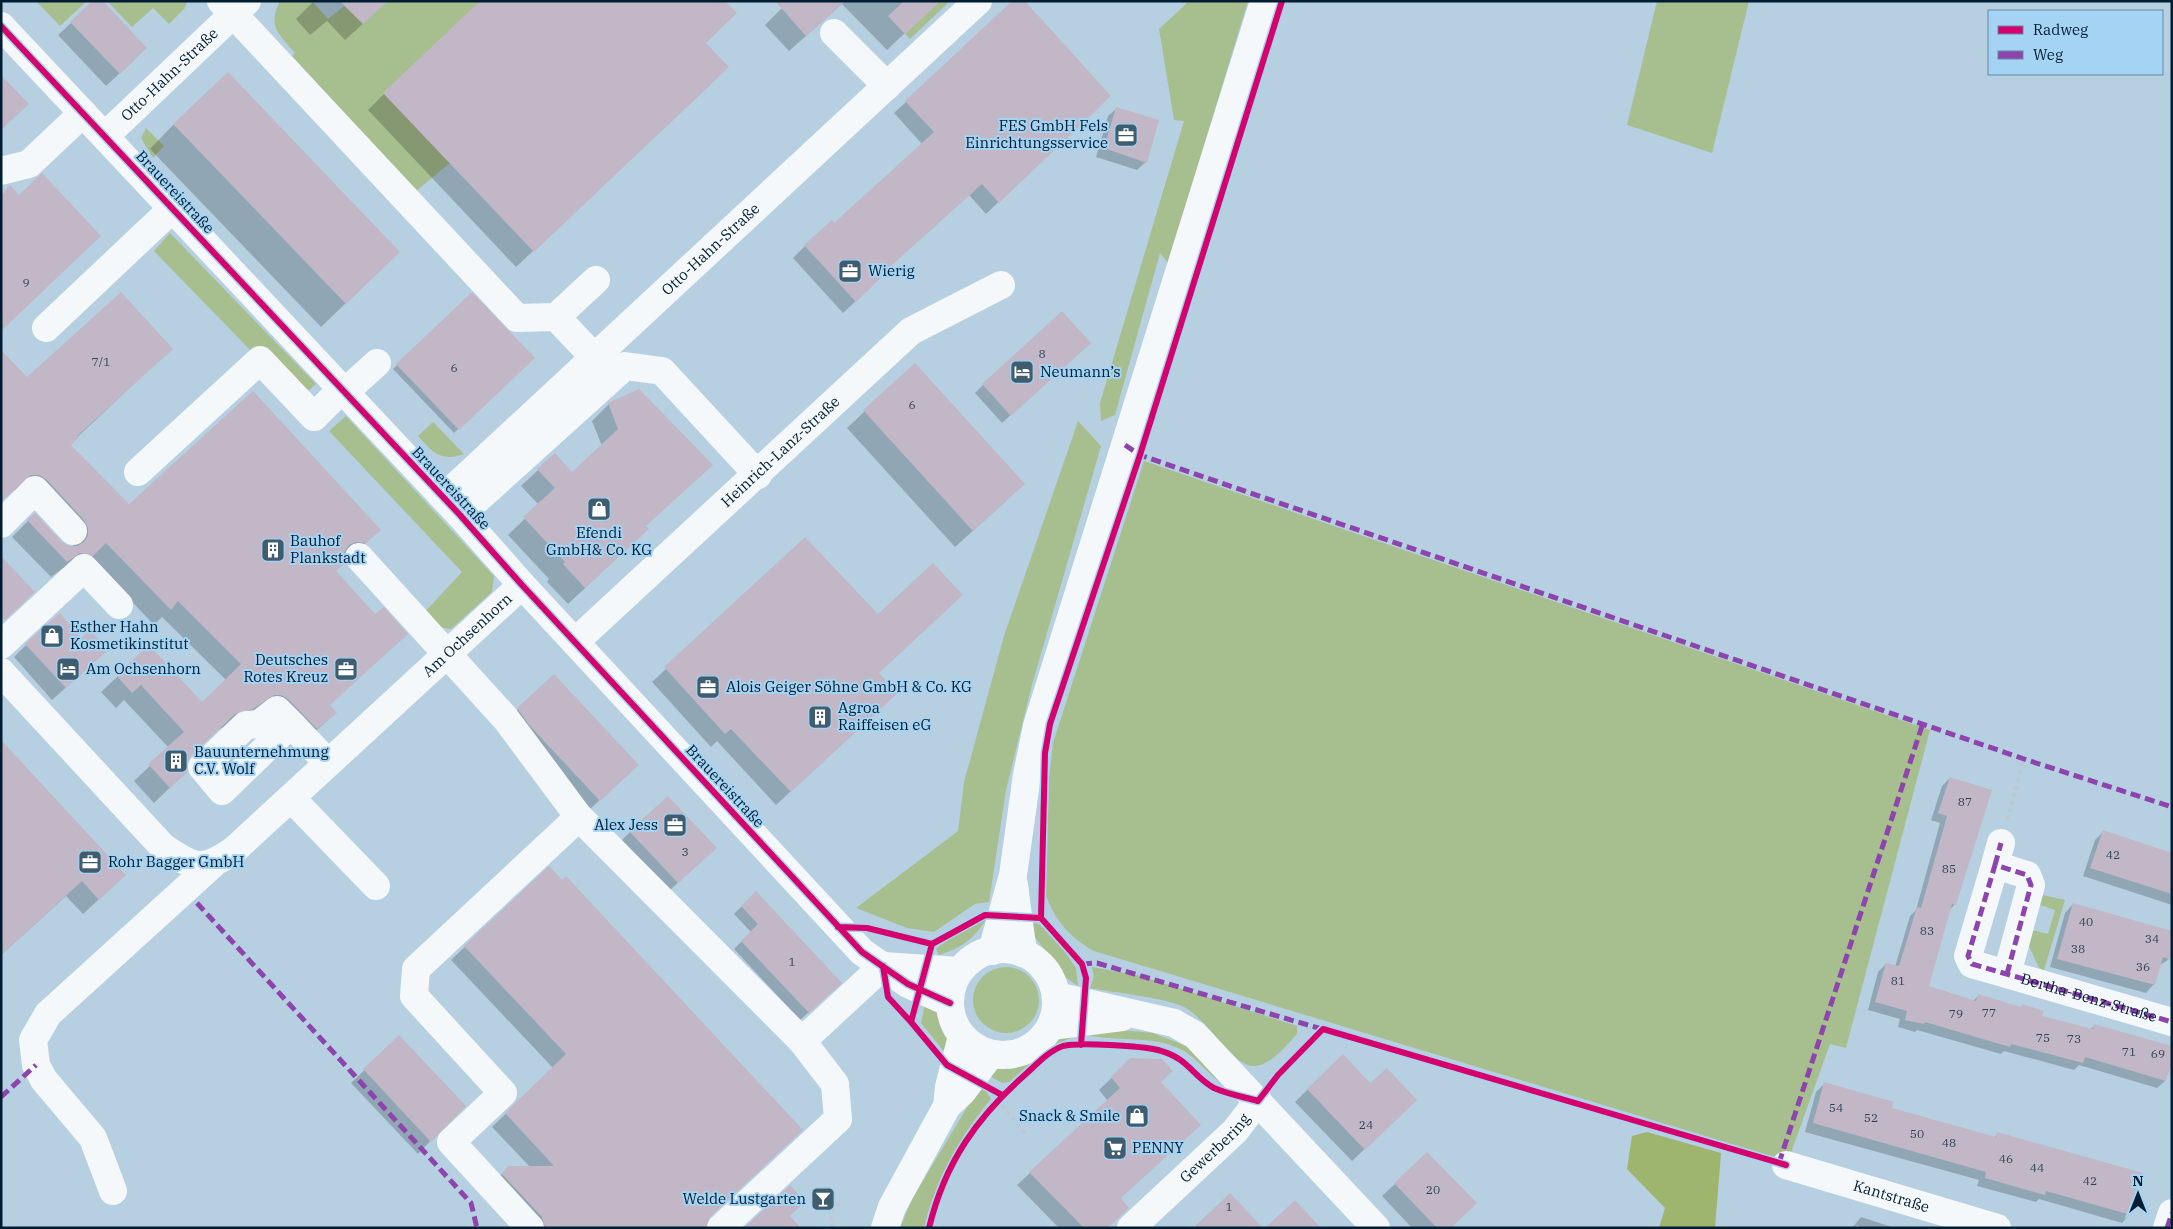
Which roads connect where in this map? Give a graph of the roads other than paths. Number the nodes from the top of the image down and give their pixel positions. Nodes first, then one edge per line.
1 (978, 1) edge
2 (1264, 1) edge
3 (234, 5) edge
4 (1, 26) edge
5 (834, 33) dead end
6 (887, 86) junction
7 (84, 113) junction
8 (105, 136) junction
9 (1, 171) edge
10 (173, 208) junction
11 (596, 280) dead end
12 (1001, 284) dead end
13 (556, 317) junction
14 (46, 328) dead end
15 (594, 357) junction
16 (377, 363) dead end
17 (344, 390) junction
18 (138, 472) dead end
19 (758, 475) junction
20 (452, 506) junction
21 (1, 524) edge
22 (73, 530) dead end
23 (359, 557) dead end
24 (522, 585) junction
25 (119, 605) dead end
26 (575, 642) junction
27 (1, 645) edge
28 (446, 654) junction
29 (1, 672) edge
30 (291, 724) dead end
31 (328, 763) junction
32 (291, 798) junction
33 (579, 817) junction
34 (212, 865) junction
35 (1013, 875) junction
36 (376, 886) dead end
37 (992, 950) junction
38 (1023, 953) junction
39 (883, 966) junction
40 (960, 972) junction
41 (2007, 974) junction
42 (1056, 996) junction
43 (950, 1003) junction
44 (1139, 1015) junction
45 (2172, 1022) edge
46 (1050, 1026) junction
47 (962, 1036) junction
48 (802, 1040) junction
49 (991, 1054) junction
50 (1258, 1101) junction
51 (947, 1106) junction
52 (1786, 1165) dead end
53 (113, 1191) dead end
54 (2172, 1213) edge
55 (530, 1228) edge
56 (721, 1228) edge
57 (885, 1228) edge
58 (1131, 1228) edge
59 (1376, 1228) edge
60 (1997, 1228) edge
61 (2167, 1228) edge

1 - 6 street, Otto-Hahn-Straße
2 - 35 street
3 - 8 street, Otto-Hahn-Straße
3 - 13 street
4 - 7 street, Brauereistraße
5 - 6 street
6 - 15 street, Otto-Hahn-Straße
7 - 8 street, Brauereistraße
7 - 9 street
8 - 10 street, Brauereistraße
10 - 14 street
10 - 17 street, Brauereistraße
11 - 13 street
12 - 19 street, Heinrich-Lanz-Straße
13 - 15 street
15 - 20 street, Otto-Hahn-Straße
16 - 17 street
17 - 18 street
17 - 20 street, Brauereistraße
19 - 20 street
19 - 26 street, Heinrich-Lanz-Straße
20 - 24 street, Brauereistraße
21 - 22 street
23 - 28 street
24 - 26 street, Brauereistraße
24 - 28 street, Am Ochsenhorn
25 - 27 street
26 - 39 street, Brauereistraße
28 - 31 street, Am Ochsenhorn
28 - 33 street
29 - 34 street
30 - 31 street
31 - 32 street, Am Ochsenhorn
32 - 34 street, Am Ochsenhorn
32 - 36 street
33 - 48 street
33 - 55 street
34 - 53 street, Am Ochsenhorn
35 - 37 street
35 - 38 street
37 - 38 street
37 - 40 street
38 - 42 street
39 - 40 street, Brauereistraße
39 - 43 street, Brauereistraße
39 - 48 street
40 - 43 street
41 - 41 street, Bertha-Benz-Straße
41 - 45 street, Bertha-Benz-Straße
42 - 44 street
42 - 46 street
43 - 47 street
44 - 46 street
44 - 50 street
46 - 49 street
47 - 49 street
47 - 51 street
48 - 56 street
49 - 51 street
50 - 58 street, Gewerbering
50 - 59 street, Gewerbering
51 - 57 street
52 - 60 street, Kantstraße
54 - 61 street

